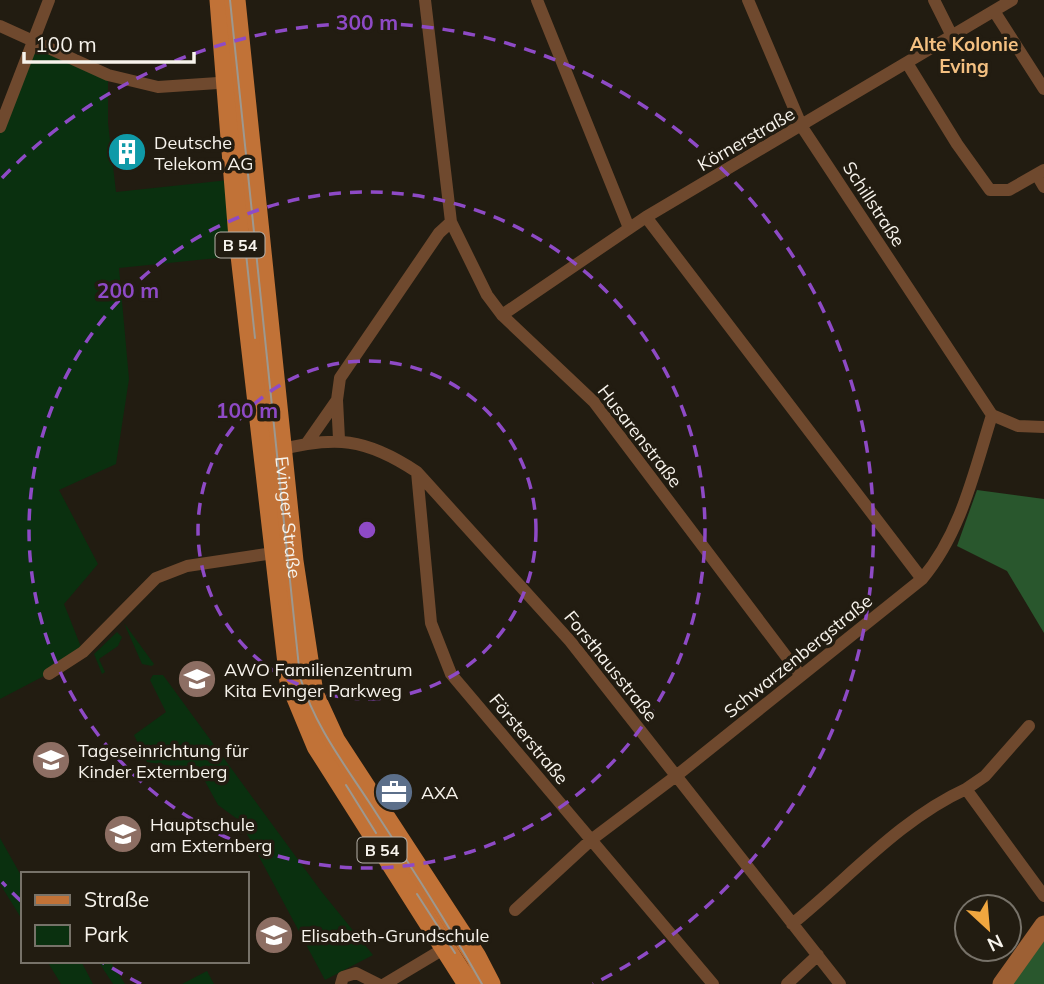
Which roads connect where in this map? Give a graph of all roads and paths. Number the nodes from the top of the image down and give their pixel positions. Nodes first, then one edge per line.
1 (49, 0) edge
2 (220, 0) edge
3 (235, 0) edge
4 (425, 0) edge
5 (537, 0) edge
6 (748, 0) edge
7 (934, 0) edge
8 (1012, 0) edge
9 (995, 11) junction
10 (0, 26) edge
11 (952, 36) junction
12 (33, 43) junction
13 (908, 63) junction
14 (235, 82) junction
15 (1044, 89) edge
16 (0, 127) edge
17 (802, 127) junction
18 (1040, 172) edge
19 (1044, 187) edge
20 (646, 217) junction
21 (451, 222) junction
22 (629, 228) junction
23 (502, 315) junction
24 (337, 400) junction
25 (992, 415) junction
26 (1044, 427) edge
27 (339, 439) junction
28 (307, 443) junction
29 (274, 452) junction
30 (417, 472) junction
31 (284, 552) junction
32 (922, 579) junction
33 (49, 674) dead end
34 (801, 676) junction
35 (1029, 726) dead end
36 (676, 776) junction
37 (967, 789) junction
38 (591, 840) junction
39 (1044, 895) edge
40 (515, 910) dead end
41 (792, 924) junction
42 (1044, 925) edge
43 (445, 948) junction
44 (818, 955) junction
45 (341, 984) edge
46 (378, 984) edge
47 (385, 984) edge
48 (468, 984) edge
49 (490, 984) edge
50 (713, 984) edge
51 (787, 984) edge
52 (841, 984) edge
53 (1002, 984) edge

1 - 12 street
2 - 14 main road, Evinger Straße / B 54
3 - 14 main road, Evinger Straße / B 54
4 - 21 street, Husarenstraße
5 - 22 street
6 - 17 street, Schillstraße
7 - 11 street
8 - 9 street, Körnerstraße
9 - 11 street, Körnerstraße
9 - 15 street
10 - 12 street
11 - 13 street, Körnerstraße
12 - 14 street
12 - 16 street
13 - 17 street, Körnerstraße
13 - 18 street
14 - 29 main road, Evinger Straße / B 54
17 - 20 street, Körnerstraße
17 - 25 street, Schillstraße
18 - 19 street
20 - 22 street, Körnerstraße
20 - 32 street
21 - 23 street, Husarenstraße
21 - 24 street
22 - 23 street, Körnerstraße
23 - 34 street, Husarenstraße
24 - 27 street
24 - 28 street
25 - 26 street
25 - 32 street, Schwarzenbergstraße
27 - 28 street, Forsthausstraße
27 - 30 street, Forsthausstraße
28 - 29 street, Forsthausstraße
29 - 31 main road, Evinger Straße / B 54
30 - 36 street, Forsthausstraße
30 - 38 street, Försterstraße
31 - 33 street
31 - 43 main road, Evinger Straße / B 54
31 - 49 main road, Evinger Straße / B 54
32 - 34 street, Schwarzenbergstraße
34 - 36 street, Schwarzenbergstraße
35 - 37 street
36 - 38 street, Schwarzenbergstraße
36 - 41 street, Forsthausstraße
37 - 39 street
37 - 41 street
38 - 40 street, Schwarzenbergstraße
38 - 50 street, Försterstraße
41 - 44 street, Forsthausstraße
42 - 53 main road
43 - 47 street
43 - 48 main road, Evinger Straße / B 54
44 - 51 street
44 - 52 street, Forsthausstraße
45 - 46 street

